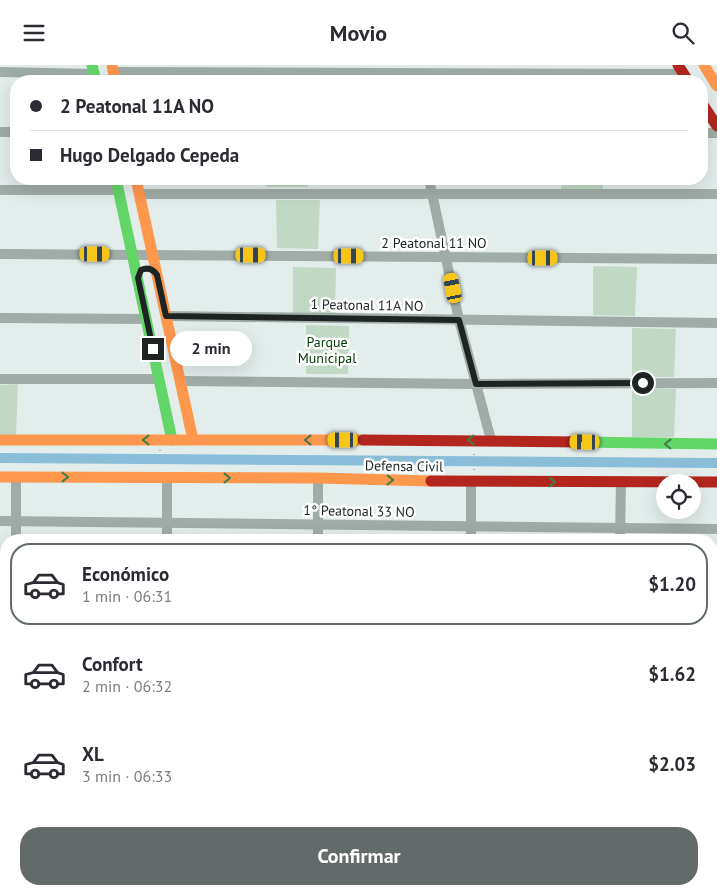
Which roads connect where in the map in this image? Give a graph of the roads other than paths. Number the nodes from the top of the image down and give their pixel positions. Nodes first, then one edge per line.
1 (704, 65) edge
2 (0, 72) edge
3 (94, 73) edge
4 (113, 73) edge
5 (683, 73) edge
6 (716, 82) edge
7 (708, 112) edge
8 (717, 125) edge
9 (98, 185) edge
10 (117, 185) edge
11 (138, 185) edge
12 (431, 185) edge
13 (0, 190) edge
14 (140, 194) junction
15 (433, 194) junction
16 (717, 194) edge
17 (147, 230) junction
18 (128, 235) junction
19 (0, 254) edge
20 (132, 255) junction
21 (153, 255) junction
22 (446, 257) junction
23 (717, 259) edge
24 (157, 275) junction
25 (138, 278) junction
26 (166, 316) junction
27 (0, 318) edge
28 (146, 319) junction
29 (459, 320) junction
30 (717, 323) edge
31 (0, 379) edge
32 (159, 379) junction
33 (180, 381) junction
34 (717, 383) edge
35 (476, 384) junction
36 (0, 440) edge
37 (172, 440) junction
38 (193, 440) junction
39 (491, 440) junction
40 (717, 445) edge
41 (0, 477) edge
42 (16, 477) junction
43 (166, 478) junction
44 (318, 479) junction
45 (472, 479) junction
46 (620, 481) junction
47 (717, 482) edge
48 (0, 521) edge
49 (16, 521) junction
50 (167, 523) junction
51 (318, 525) junction
52 (471, 527) junction
53 (621, 527) junction
54 (717, 529) edge
55 (16, 534) edge
56 (167, 534) edge
57 (318, 534) edge
58 (471, 534) edge
59 (620, 534) edge

1 - 6 street
2 - 3 street
4 - 5 street
7 - 8 street
9 - 13 street
10 - 18 street
11 - 14 street
12 - 15 street
14 - 15 street
14 - 17 street
15 - 16 street
15 - 22 street
17 - 18 street
17 - 21 street
18 - 20 street
19 - 20 street, 2 Peatonal 11 NO
20 - 21 street, 2 Peatonal 11 NO
20 - 25 street
21 - 22 street, 2 Peatonal 11 NO
21 - 24 street
22 - 23 street, 2 Peatonal 11 NO
22 - 29 street
24 - 25 street
24 - 26 street
25 - 28 street
26 - 29 street, 1 Peatonal 11A NO
26 - 33 street
27 - 28 street
28 - 32 street
29 - 30 street, 1 Peatonal 11A NO
29 - 35 street
31 - 32 street
32 - 37 street
33 - 35 street
33 - 38 street
34 - 35 street
35 - 39 street
37 -> 36 street, Defensa Civil
37 - 38 street, Defensa Civil
39 -> 38 street, Defensa Civil
40 -> 39 street, Defensa Civil
41 - 42 street, Defensa Civil
42 -> 43 street, Defensa Civil
42 - 49 street
43 -> 44 street, Defensa Civil
43 - 50 street
44 -> 45 street, Defensa Civil
44 - 51 street
45 -> 46 street, Defensa Civil
45 - 52 street
46 - 47 street, Defensa Civil
46 - 53 street
48 - 49 street, 1° Peatonal 33 NO
49 - 50 street, 1° Peatonal 33 NO
49 - 55 street
50 - 51 street, 1° Peatonal 33 NO
50 - 56 street
51 - 52 street, 1° Peatonal 33 NO
51 - 57 street
52 - 53 street, 1° Peatonal 33 NO
52 - 58 street
53 - 54 street, 1° Peatonal 33 NO
53 - 59 street

